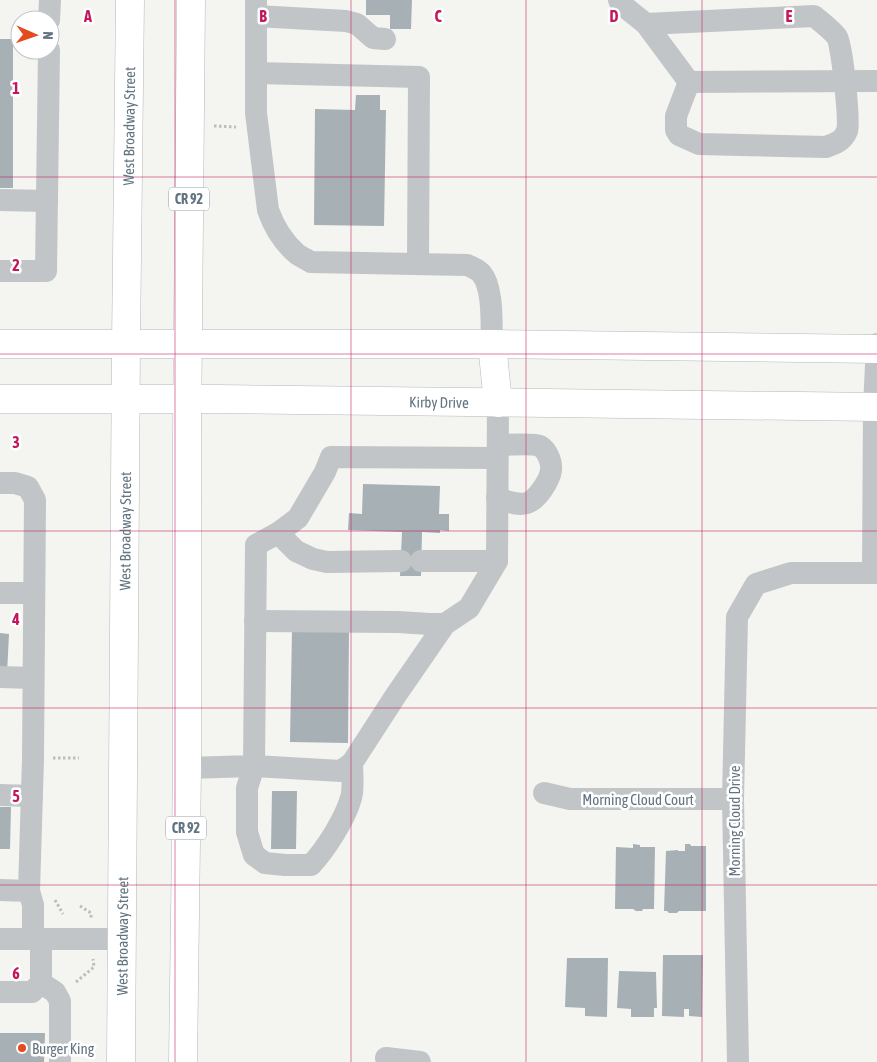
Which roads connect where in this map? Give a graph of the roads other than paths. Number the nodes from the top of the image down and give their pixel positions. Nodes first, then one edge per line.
1 (130, 0) edge
2 (191, 0) edge
3 (619, 0) edge
4 (256, 8) edge
5 (646, 24) junction
6 (385, 39) dead end
7 (49, 60) edge
8 (256, 74) junction
9 (877, 80) edge
10 (845, 81) junction
11 (689, 82) junction
12 (0, 200) edge
13 (47, 201) junction
14 (418, 264) junction
15 (0, 270) edge
16 (0, 344) edge
17 (126, 344) junction
18 (188, 344) junction
19 (492, 344) junction
20 (877, 348) edge
21 (0, 399) edge
22 (126, 399) junction
23 (187, 399) junction
24 (498, 403) junction
25 (876, 407) edge
26 (498, 452) junction
27 (0, 483) edge
28 (497, 498) junction
29 (278, 532) junction
30 (497, 561) junction
31 (875, 573) edge
32 (0, 593) edge
33 (34, 593) junction
34 (255, 621) junction
35 (445, 624) junction
36 (0, 677) edge
37 (33, 678) junction
38 (352, 763) junction
39 (254, 766) junction
40 (187, 768) junction
41 (544, 793) dead end
42 (0, 795) edge
43 (32, 796) junction
44 (733, 799) junction
45 (0, 890) edge
46 (29, 891) junction
47 (0, 939) edge
48 (37, 939) junction
49 (122, 939) junction
50 (41, 983) junction
51 (0, 992) edge
52 (386, 1058) dead end
53 (60, 1062) edge
54 (121, 1062) edge
55 (183, 1062) edge
56 (420, 1062) edge
57 (738, 1062) edge

1 - 17 main road, West Broadway Street
2 - 18 main road, CR 92
3 - 5 street
4 - 6 street
4 - 8 street
5 - 10 street
5 - 11 street
7 - 13 street
8 - 14 street
8 - 14 street
9 - 10 street
10 - 11 street
10 - 11 street
12 - 13 street
13 - 15 street
14 - 19 street
16 - 17 main road
17 - 18 main road
17 - 22 main road, West Broadway Street
18 - 19 main road
18 - 23 main road, CR 92
19 - 20 main road
19 - 24 main road
20 - 25 street
21 - 22 main road, Kirby Drive
22 - 23 main road, Kirby Drive
22 - 49 main road, West Broadway Street
23 - 24 main road, Kirby Drive
23 - 40 main road, CR 92
24 - 25 main road, Kirby Drive
24 - 26 street
25 - 31 street
26 - 28 street
26 - 28 street
26 - 29 street
27 - 33 street
28 - 30 street
29 - 30 street
29 - 34 street
30 - 35 street
31 - 44 street, Morning Cloud Drive
32 - 33 street
33 - 37 street
34 - 35 street
34 - 39 street
35 - 38 street
36 - 37 street
37 - 43 street
38 - 39 street
38 - 39 street
39 - 40 street
40 - 55 main road, CR 92
41 - 44 street, Morning Cloud Court
42 - 43 street
43 - 46 street
44 - 57 street, Morning Cloud Drive
45 - 46 street
46 - 48 street
47 - 48 street
48 - 49 street
48 - 50 street
49 - 54 main road, West Broadway Street
50 - 51 street
50 - 53 street
52 - 56 street

